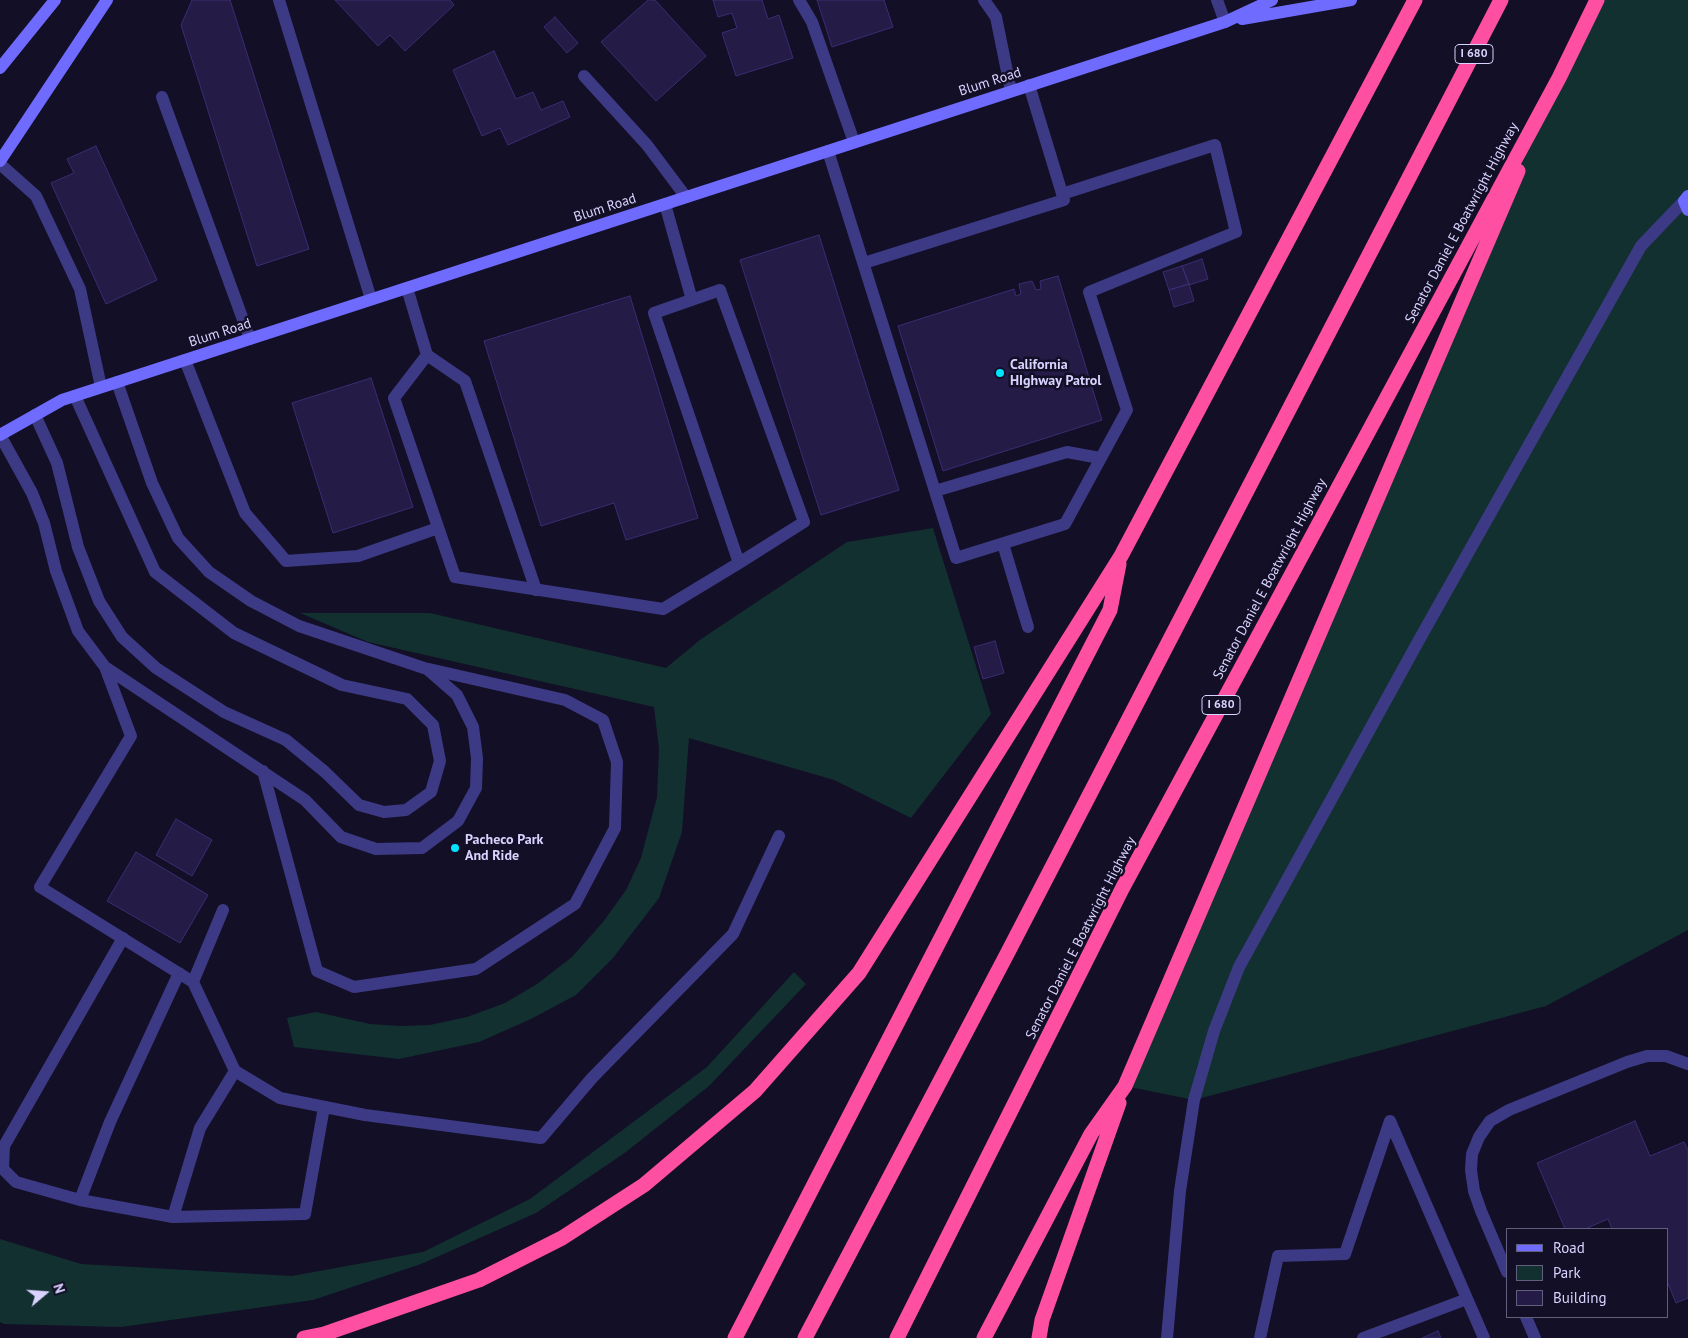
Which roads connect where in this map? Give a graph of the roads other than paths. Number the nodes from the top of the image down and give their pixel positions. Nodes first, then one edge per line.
1 (55, 0) edge
2 (107, 0) edge
3 (279, 0) edge
4 (799, 0) edge
5 (984, 0) edge
6 (1218, 0) edge
7 (1272, 0) edge
8 (1351, 0) edge
9 (1414, 0) edge
10 (1501, 0) edge
11 (1597, 0) edge
12 (1225, 22) junction
13 (0, 68) edge
14 (584, 76) dead end
15 (1558, 78) junction
16 (1029, 85) junction
17 (1011, 91) junction
18 (162, 97) dead end
19 (854, 142) junction
20 (828, 151) junction
21 (0, 162) edge
22 (1062, 194) junction
23 (686, 197) junction
24 (1687, 202) edge
25 (664, 204) junction
26 (864, 263) junction
27 (407, 288) junction
28 (371, 300) junction
29 (692, 300) junction
30 (250, 339) junction
31 (427, 355) junction
32 (185, 360) junction
33 (117, 382) junction
34 (101, 387) junction
35 (75, 396) junction
36 (35, 415) junction
37 (0, 435) edge
38 (1100, 458) junction
39 (935, 491) junction
40 (438, 528) junction
41 (1003, 544) junction
42 (1121, 556) junction
43 (739, 563) junction
44 (536, 590) junction
45 (1028, 627) dead end
46 (105, 667) junction
47 (427, 669) junction
48 (263, 771) junction
49 (779, 836) dead end
50 (224, 910) dead end
51 (123, 938) junction
52 (179, 973) junction
53 (193, 982) junction
54 (1688, 1064) edge
55 (235, 1071) junction
56 (1125, 1086) junction
57 (324, 1107) junction
58 (80, 1200) junction
59 (173, 1217) junction
60 (1506, 1270) edge
61 (1467, 1299) junction
62 (1526, 1318) edge
63 (304, 1338) edge
64 (735, 1338) edge
65 (805, 1338) edge
66 (897, 1338) edge
67 (984, 1338) edge
68 (1039, 1338) edge
69 (1167, 1338) edge
70 (1260, 1338) edge
71 (1363, 1338) edge
72 (1484, 1338) edge
73 (1535, 1338) edge

1 - 13 street
2 - 21 street
3 - 28 street
4 - 19 street
5 - 17 street
6 - 12 street
7 - 12 street, Blum Road
8 - 12 street, Blum Road
9 - 42 highway
10 - 65 highway, I 680
11 - 15 highway, Senator Daniel E Boatwright Highway / I 680
12 - 16 street, Blum Road
14 - 23 street
15 - 56 highway
15 - 66 highway, Senator Daniel E Boatwright Highway / I 680
16 - 17 street, Blum Road
16 - 22 street
17 - 19 street, Blum Road
18 - 30 street
19 - 20 street, Blum Road
20 - 23 street, Blum Road
20 - 26 street
21 - 34 street
22 - 26 street
22 - 38 street
23 - 25 street, Blum Road
24 - 69 street
25 - 27 street, Blum Road
25 - 29 street
26 - 39 street
27 - 28 street, Blum Road
27 - 31 street
28 - 30 street, Blum Road
29 - 43 street
29 - 43 street
30 - 32 street, Blum Road
31 - 40 street
31 - 44 street
32 - 33 street, Blum Road
32 - 40 street
33 - 34 street, Blum Road
33 - 47 street
34 - 35 street, Blum Road
35 - 36 street, Blum Road
35 - 36 street
36 - 37 street, Blum Road
37 - 46 street
38 - 39 street
38 - 41 street
39 - 41 street
40 - 44 street
41 - 45 street
42 - 63 highway
42 - 64 highway
43 - 44 street
46 - 48 street
46 - 51 street
47 - 48 street
47 - 48 street
49 - 57 street
50 - 53 street
51 - 52 street
51 - 58 street
52 - 53 street
52 - 58 street
53 - 55 street
54 - 60 street
55 - 57 street
55 - 59 street
56 - 67 highway
56 - 68 highway
57 - 59 street
58 - 59 street
61 - 70 street
61 - 71 street
61 - 72 street
62 - 73 street

